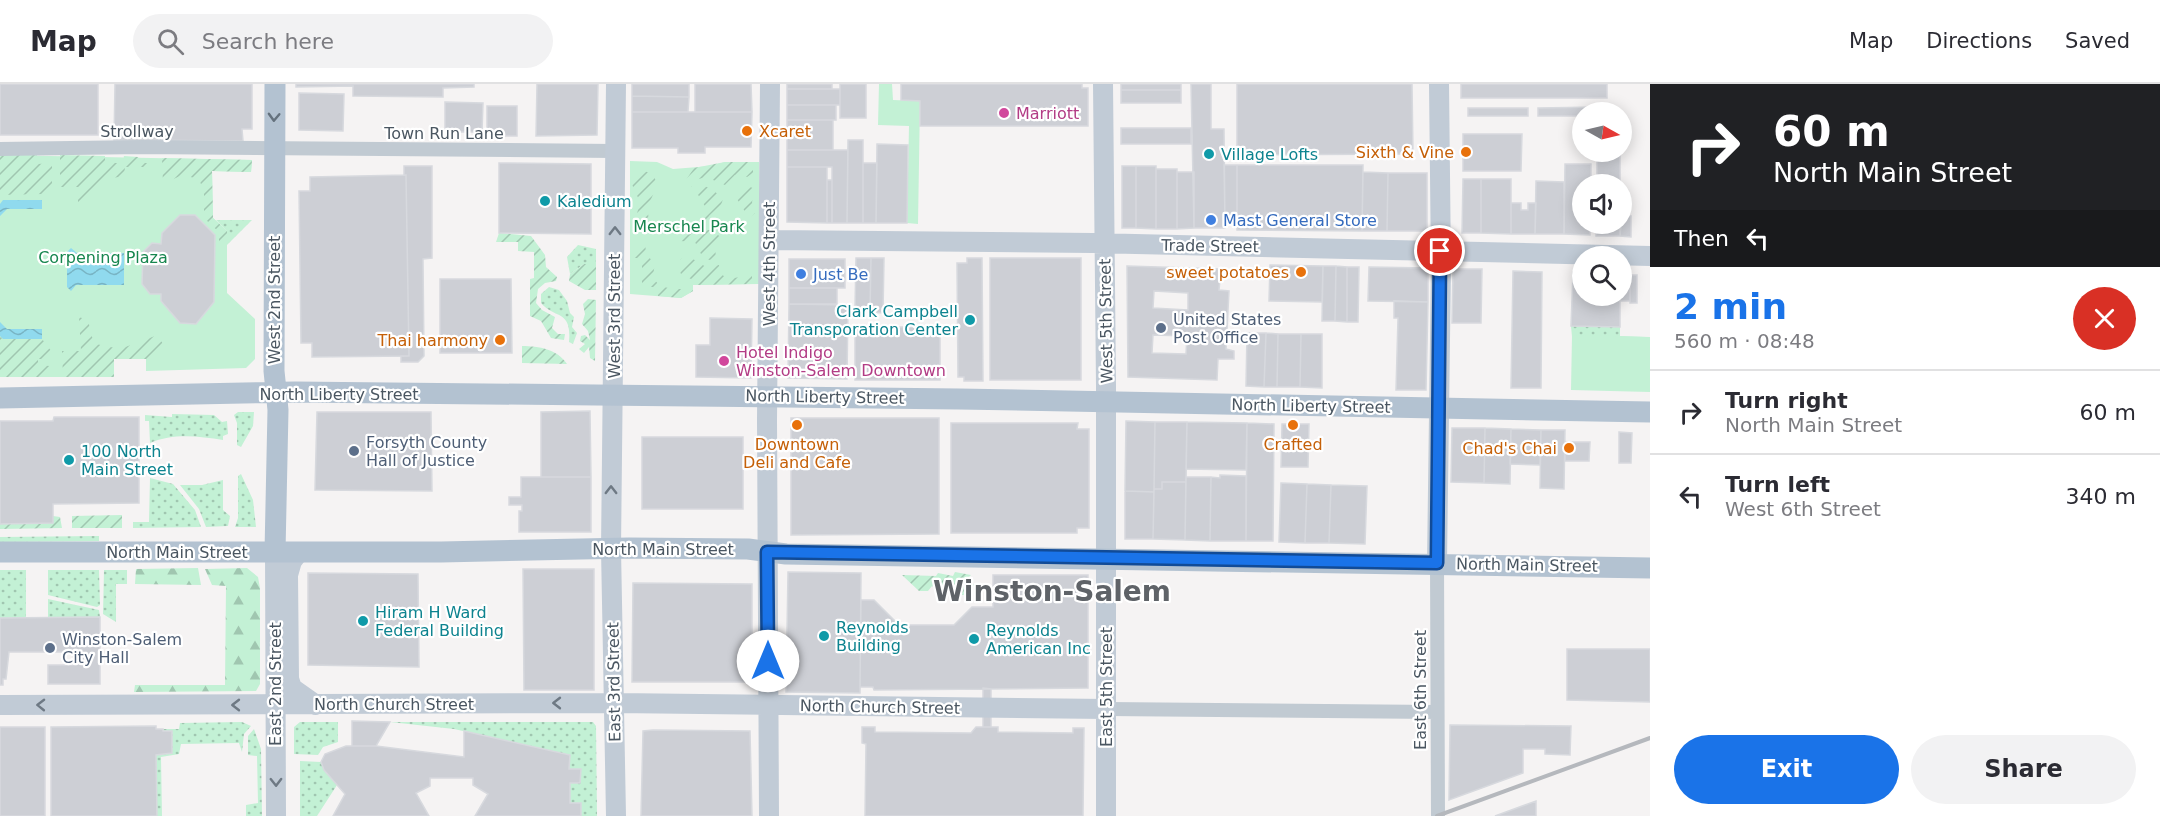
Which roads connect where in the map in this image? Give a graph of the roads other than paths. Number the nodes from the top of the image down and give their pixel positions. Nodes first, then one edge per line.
1 (275, 84) edge
2 (616, 84) edge
3 (770, 84) edge
4 (1103, 84) edge
5 (1439, 84) edge
6 (0, 149) edge
7 (274, 150) junction
8 (615, 151) junction
9 (770, 240) junction
10 (1105, 243) junction
11 (1440, 251) junction
12 (1650, 256) edge
13 (276, 394) junction
14 (613, 395) junction
15 (768, 397) junction
16 (0, 398) edge
17 (1106, 401) junction
18 (1438, 409) junction
19 (1650, 412) edge
20 (611, 549) junction
21 (0, 552) edge
22 (275, 552) junction
23 (299, 552) junction
24 (767, 552) junction
25 (1106, 557) junction
26 (1437, 563) junction
27 (1650, 568) edge
28 (616, 703) junction
29 (0, 705) edge
30 (275, 705) junction
31 (316, 705) junction
32 (768, 705) junction
33 (1107, 710) junction
34 (1437, 712) junction
35 (276, 816) edge
36 (616, 816) edge
37 (769, 816) edge
38 (1106, 816) edge
39 (1437, 816) edge

1 -> 7 main road, West 2nd Street
2 - 8 street, West 3rd Street
3 - 9 street, West 4th Street
4 - 10 street, West 5th Street
5 - 11 street
6 - 7 street, Strollway
7 - 8 street, Town Run Lane
7 - 13 main road, West 2nd Street
14 -> 8 street, West 3rd Street
9 - 10 street, Trade Street
9 - 15 street, West 4th Street
10 - 11 street, Trade Street
10 - 17 street, West 5th Street
11 - 12 street, Trade Street
11 - 18 street
13 - 14 main road, North Liberty Street
13 - 16 main road, North Liberty Street
13 - 22 main road, West 2nd Street
14 - 15 main road, North Liberty Street
20 -> 14 street, West 3rd Street
15 - 17 main road, North Liberty Street
15 - 24 street, West 4th Street
17 - 18 main road, North Liberty Street
17 - 25 street, West 5th Street
18 - 19 main road, North Liberty Street
18 - 26 street
20 - 23 main road, North Main Street
20 - 24 main road, North Main Street
20 - 28 street, East 3rd Street
21 - 22 main road, North Main Street
22 - 23 main road, North Main Street
22 - 30 street, East 2nd Street
23 - 31 street, East 2nd Street
24 - 25 main road, North Main Street
24 - 32 street, West 4th Street
25 - 26 main road, North Main Street
25 - 33 street, East 5th Street
26 - 27 main road, North Main Street
26 - 34 street, East 6th Street
28 -> 31 street, North Church Street
28 - 32 street, North Church Street
28 - 36 street, East 3rd Street
30 -> 29 street, North Church Street
30 - 31 street, North Church Street
30 -> 35 street, East 2nd Street
32 - 33 street, North Church Street
32 - 37 street, West 4th Street
33 - 34 street, North Church Street
33 - 38 street, East 5th Street
34 - 39 street, East 6th Street

